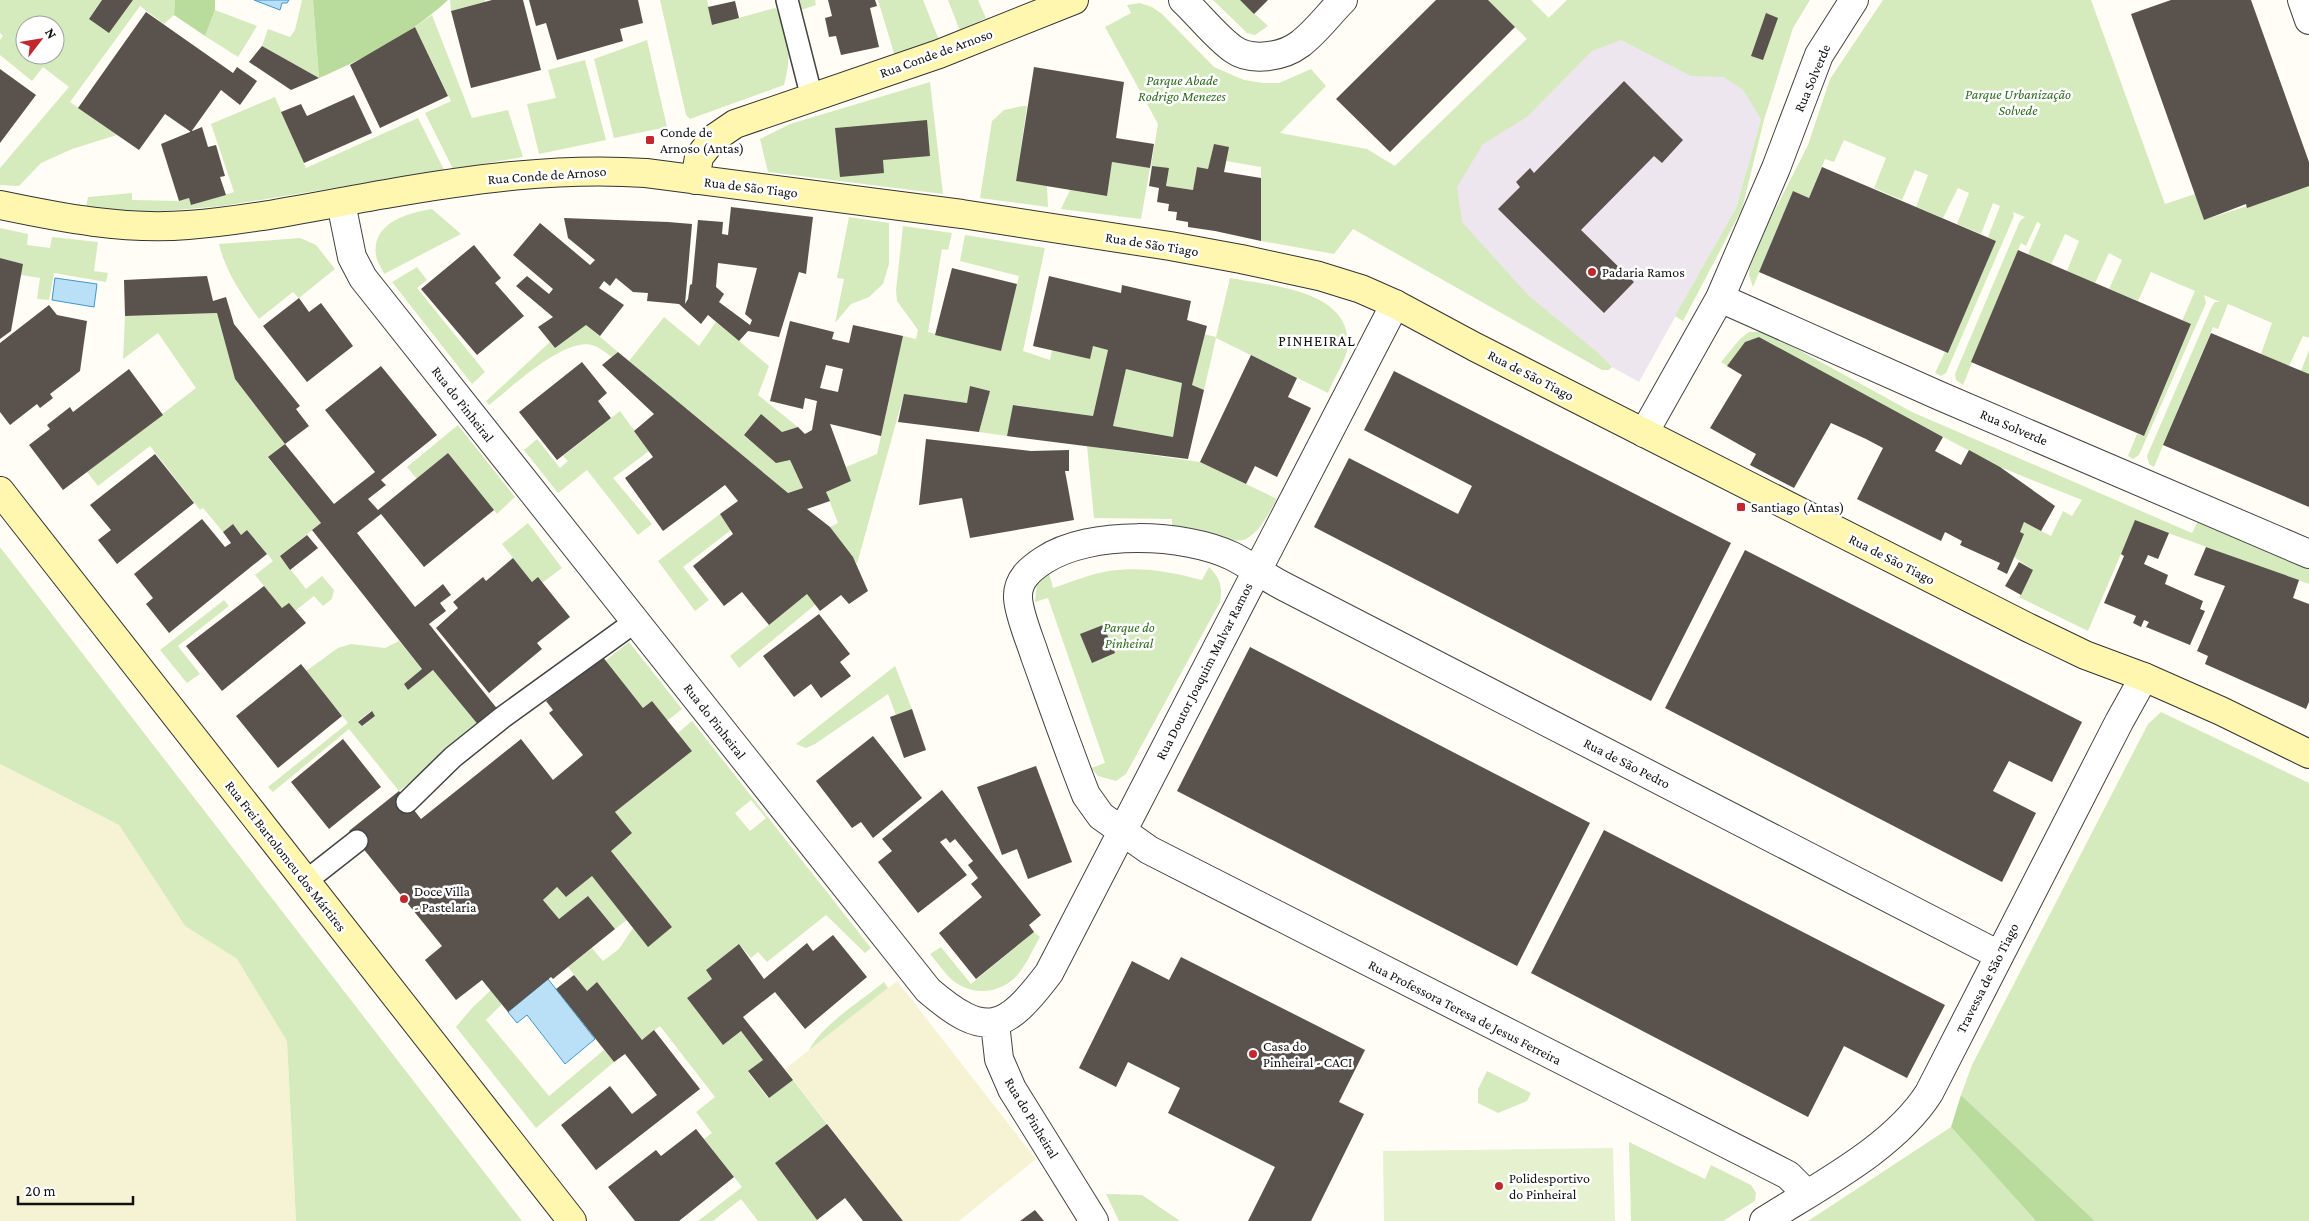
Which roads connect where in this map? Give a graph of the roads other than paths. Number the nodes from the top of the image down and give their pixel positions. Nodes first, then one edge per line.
1 (787, 0) edge
2 (1074, 0) edge
3 (1184, 0) edge
4 (1344, 0) edge
5 (1854, 0) edge
6 (2302, 0) edge
7 (2309, 20) edge
8 (812, 98) junction
9 (695, 180) junction
10 (341, 203) junction
11 (0, 204) edge
12 (1720, 298) junction
13 (1395, 304) junction
14 (1644, 433) junction
15 (0, 491) edge
16 (2309, 554) edge
17 (1256, 570) junction
18 (636, 621) junction
19 (2144, 677) junction
20 (2309, 754) edge
21 (407, 802) dead end
22 (1121, 831) junction
23 (357, 841) dead end
24 (306, 881) junction
25 (1999, 955) junction
26 (995, 1022) junction
27 (1807, 1194) junction
28 (572, 1221) edge
29 (1094, 1221) edge
30 (1764, 1221) edge

1 - 8 lane
2 - 8 main road, Rua Conde de Arnoso
3 - 4 street
5 - 12 street, Rua Solverde
6 - 7 street
8 - 9 main road, Rua Conde de Arnoso
9 - 10 main road, Rua Conde de Arnoso
9 - 13 main road, Rua de São Tiago
10 - 11 main road, Rua Conde de Arnoso
10 - 18 street, Rua do Pinheiral
12 - 14 street, Rua Solverde
12 - 16 street, Rua Solverde
13 - 14 main road, Rua de São Tiago
13 - 17 street, Rua Doutor Joaquim Malvar Ramos
14 - 19 main road, Rua de São Tiago
15 - 24 main road, Rua Frei Bartolomeu dos Mártires
17 - 22 street, Rua Doutor Joaquim Malvar Ramos
17 - 22 street, Rua de São Pedro
17 - 25 street, Rua de São Pedro
18 - 21 lane
18 - 26 street, Rua do Pinheiral
19 - 20 main road, Rua de São Tiago
19 - 25 street, Travessa de São Tiago
22 - 26 street, Rua Doutor Joaquim Malvar Ramos
22 - 27 street, Rua Professora Teresa de Jesus Ferreira
23 - 24 lane
24 - 28 main road, Rua Frei Bartolomeu dos Mártires
25 - 27 street, Travessa de São Tiago
26 - 29 street, Rua do Pinheiral
27 - 30 street, Travessa de São Tiago

